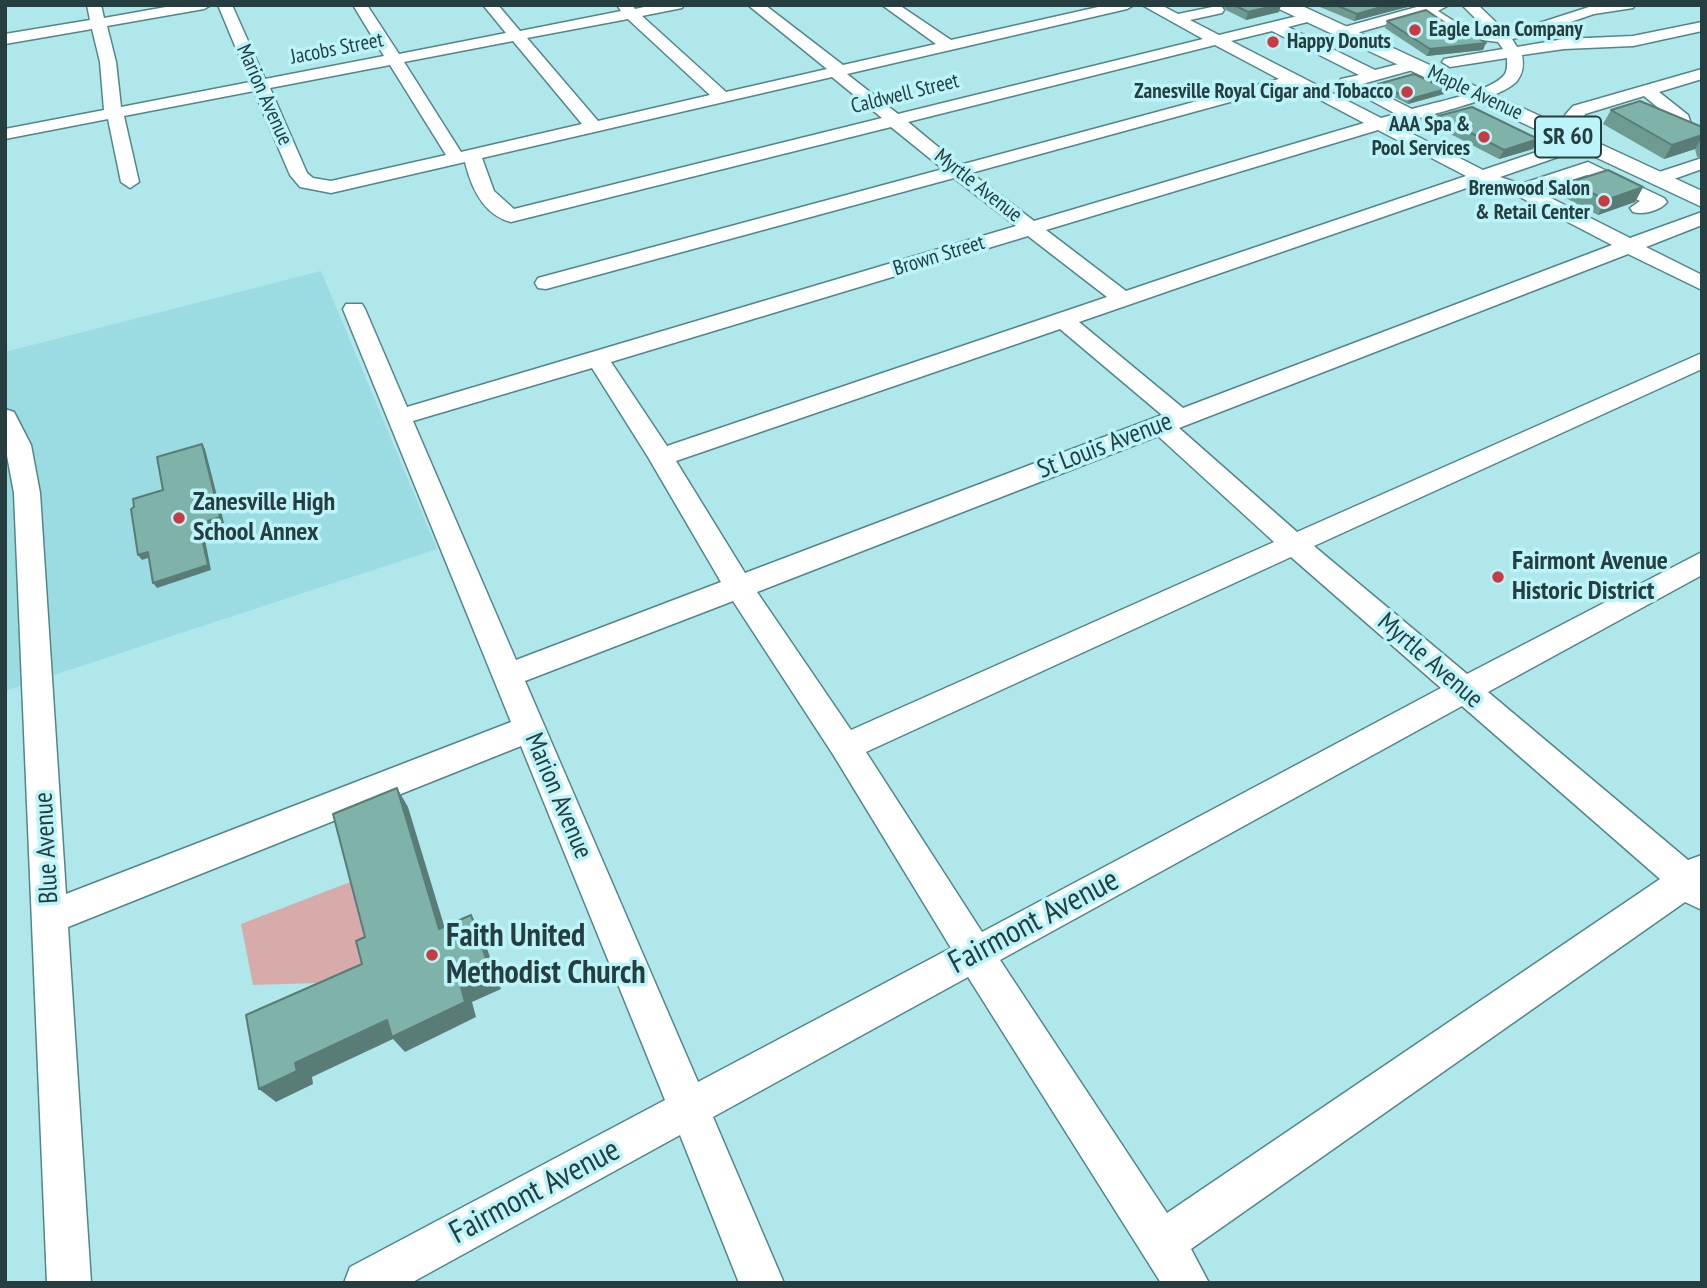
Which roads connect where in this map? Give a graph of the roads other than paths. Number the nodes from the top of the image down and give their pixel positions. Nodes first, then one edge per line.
1 (94, 5) edge
2 (204, 5) edge
3 (225, 5) edge
4 (360, 5) edge
5 (491, 5) edge
6 (677, 5) edge
7 (755, 5) edge
8 (889, 5) edge
9 (1126, 5) edge
10 (1149, 5) edge
11 (1285, 5) edge
12 (1382, 5) edge
13 (1469, 5) edge
14 (1628, 5) edge
15 (1435, 7) edge
16 (1588, 8) edge
17 (628, 10) edge
18 (1217, 10) dead end
19 (1030, 11) dead end
20 (1310, 17) junction
21 (1396, 17) junction
22 (1176, 19) junction
23 (1049, 23) junction
24 (1554, 23) junction
25 (98, 24) junction
26 (1274, 26) junction
27 (1702, 26) edge
28 (1342, 32) junction
29 (517, 36) junction
30 (1501, 37) junction
31 (5, 40) edge
32 (1217, 40) junction
33 (1585, 43) junction
34 (949, 46) junction
35 (1514, 53) junction
36 (394, 59) junction
37 (1450, 62) dead end
38 (1414, 65) junction
39 (837, 71) junction
40 (1702, 74) edge
41 (1374, 76) junction
42 (1293, 80) junction
43 (258, 86) junction
44 (1646, 90) junction
45 (1480, 95) junction
46 (723, 98) junction
47 (115, 113) junction
48 (894, 120) junction
49 (1414, 123) junction
50 (1380, 125) junction
51 (594, 127) junction
52 (1553, 129) junction
53 (5, 134) edge
54 (1702, 138) edge
55 (1581, 143) junction
56 (464, 157) junction
57 (1702, 163) edge
58 (958, 172) junction
59 (1476, 174) junction
60 (1657, 179) junction
61 (130, 182) dead end
62 (1527, 188) junction
63 (1702, 200) edge
64 (1640, 208) edge
65 (1702, 218) edge
66 (1032, 229) junction
67 (1629, 245) junction
68 (546, 283) dead end
69 (1702, 284) edge
70 (1122, 298) junction
71 (354, 309) dead end
72 (1063, 320) junction
73 (597, 358) junction
74 (1702, 360) edge
75 (5, 417) edge
76 (398, 418) junction
77 (1170, 421) junction
78 (661, 457) junction
79 (1295, 545) junction
80 (1702, 562) edge
81 (19, 578) edge
82 (738, 586) junction
83 (509, 675) junction
84 (1464, 690) junction
85 (529, 729) junction
86 (845, 747) junction
87 (1697, 882) edge
88 (51, 917) junction
89 (975, 954) junction
90 (690, 1109) junction
91 (1162, 1243) junction
92 (69, 1283) edge
93 (366, 1283) edge
94 (762, 1283) edge
95 (1187, 1283) edge

1 - 25 street
2 - 25 street
3 - 43 street, Marion Avenue
4 - 36 street
5 - 29 street
6 - 17 street, Jacobs Street
7 - 39 street, Myrtle Avenue
8 - 34 street
9 - 23 street
10 - 22 street
11 - 20 main road, Maple Avenue / SR 60
12 - 21 street
13 - 30 street
14 - 16 street
15 - 21 street
15 - 30 street
16 - 24 street
17 - 29 street, Jacobs Street
17 - 46 street
18 - 22 street
19 - 23 street
20 - 26 street, Caldwell Street
20 - 28 main road, Maple Avenue / SR 60
21 - 28 street
22 - 32 street
23 - 34 street
24 - 30 street
24 - 33 street
25 - 31 street
25 - 47 street
26 - 32 street, Caldwell Street
26 - 41 street
27 - 33 street
28 - 38 main road, Maple Avenue / SR 60
29 - 36 street, Jacobs Street
29 - 51 street
30 - 35 street
32 - 42 street
32 - 48 street, Caldwell Street
33 - 35 street
34 - 39 street
35 - 37 street
35 - 45 street, Brown Street
36 - 43 street, Jacobs Street
36 - 56 street
38 - 41 street
38 - 45 main road, Maple Avenue / SR 60
39 - 46 street
39 - 48 street, Myrtle Avenue
40 - 44 street
41 - 49 street
42 - 50 street
42 - 58 street
43 - 47 street, Jacobs Street
43 - 56 street, Marion Avenue
44 - 52 street
44 - 54 street
45 - 49 street, Brown Street
45 - 52 main road, Maple Avenue / SR 60
46 - 51 street
47 - 53 street, Jacobs Street
47 - 61 street
48 - 56 street, Caldwell Street
48 - 58 street, Myrtle Avenue
49 - 50 street, Brown Street
49 - 59 street
50 - 59 street
50 - 66 street, Brown Street
51 - 56 street
52 - 55 main road, Maple Avenue / SR 60
55 - 59 street
55 - 60 main road, Maple Avenue / SR 60
57 - 60 street
58 - 66 street, Myrtle Avenue
58 - 68 street
59 - 62 street
59 - 70 street
60 - 63 main road, Maple Avenue / SR 60
62 - 64 street
62 - 67 street
65 - 67 street, St Louis Avenue
66 - 70 street, Myrtle Avenue
66 - 73 street, Brown Street
67 - 69 street
67 - 77 street, St Louis Avenue
70 - 72 street
71 - 76 street, Marion Avenue
72 - 77 street, Myrtle Avenue
72 - 78 street
73 - 76 street, Brown Street
73 - 78 street
74 - 79 street
75 - 81 street, Blue Avenue
76 - 83 street, Marion Avenue
77 - 79 street, Myrtle Avenue
77 - 82 street, St Louis Avenue
78 - 82 street
79 - 84 street, Myrtle Avenue
79 - 86 street
80 - 84 street, Fairmont Avenue
81 - 88 street, Blue Avenue
82 - 83 street, St Louis Avenue
82 - 86 street
83 - 85 street, Marion Avenue
84 - 87 street, Myrtle Avenue
84 - 89 street, Fairmont Avenue
85 - 88 street
85 - 90 street, Marion Avenue
86 - 89 street
87 - 91 street
88 - 92 street, Blue Avenue
89 - 90 street, Fairmont Avenue
89 - 91 street
90 - 93 street, Fairmont Avenue
90 - 94 street, Marion Avenue
91 - 95 street

